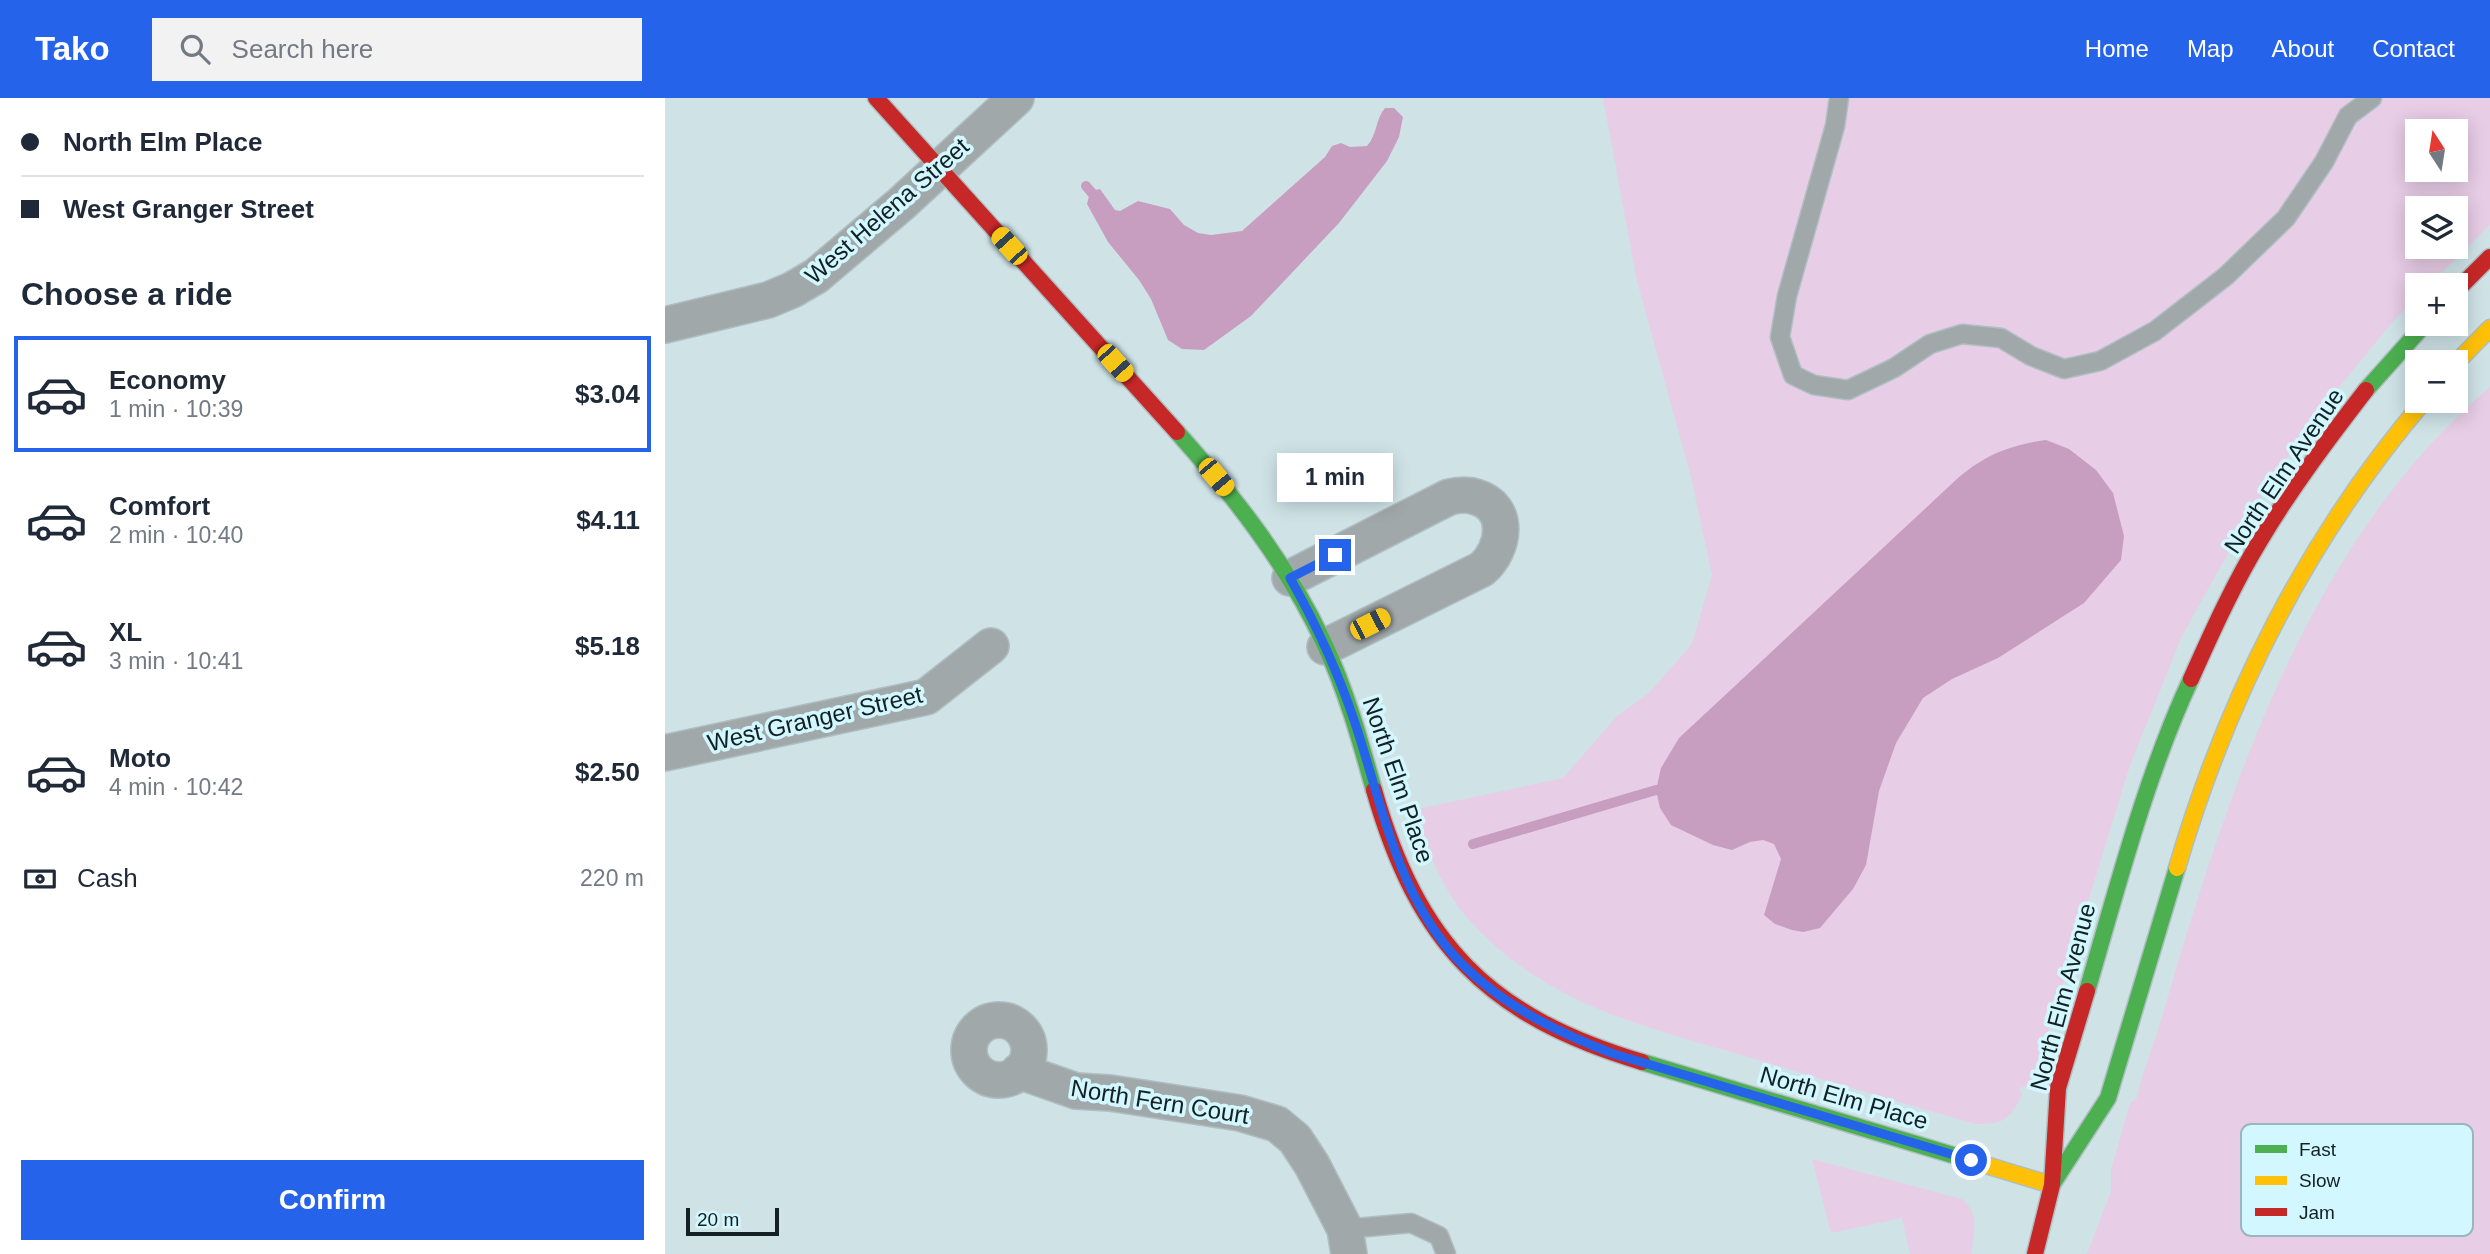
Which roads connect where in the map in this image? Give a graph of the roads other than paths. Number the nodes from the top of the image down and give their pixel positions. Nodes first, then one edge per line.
1 (876, 98) edge
2 (1016, 98) edge
3 (1839, 98) edge
4 (2372, 98) edge
5 (939, 168) junction
6 (2490, 257) edge
7 (2468, 279) edge
8 (665, 325) edge
9 (2490, 328) edge
10 (2414, 336) edge
11 (2468, 351) edge
12 (2414, 413) edge
13 (1290, 578) junction
14 (991, 646) dead end
15 (1325, 647) junction
16 (665, 753) edge
17 (1019, 1071) dead end
18 (2052, 1185) junction
19 (1347, 1242) edge
20 (1446, 1254) edge
21 (2035, 1254) edge

1 - 5 main road, North Elm Place
2 - 5 street, West Helena Street
3 - 4 lane
5 - 8 street, West Helena Street
5 - 13 main road, North Elm Place
6 - 7 main road
9 - 11 main road
10 - 18 main road, North Elm Avenue
12 - 18 main road
13 - 15 main road, North Elm Place
13 - 15 street
14 - 16 street, West Granger Street
15 - 18 main road, North Elm Place
17 - 19 street, North Fern Court
18 - 21 main road
19 - 20 lane

